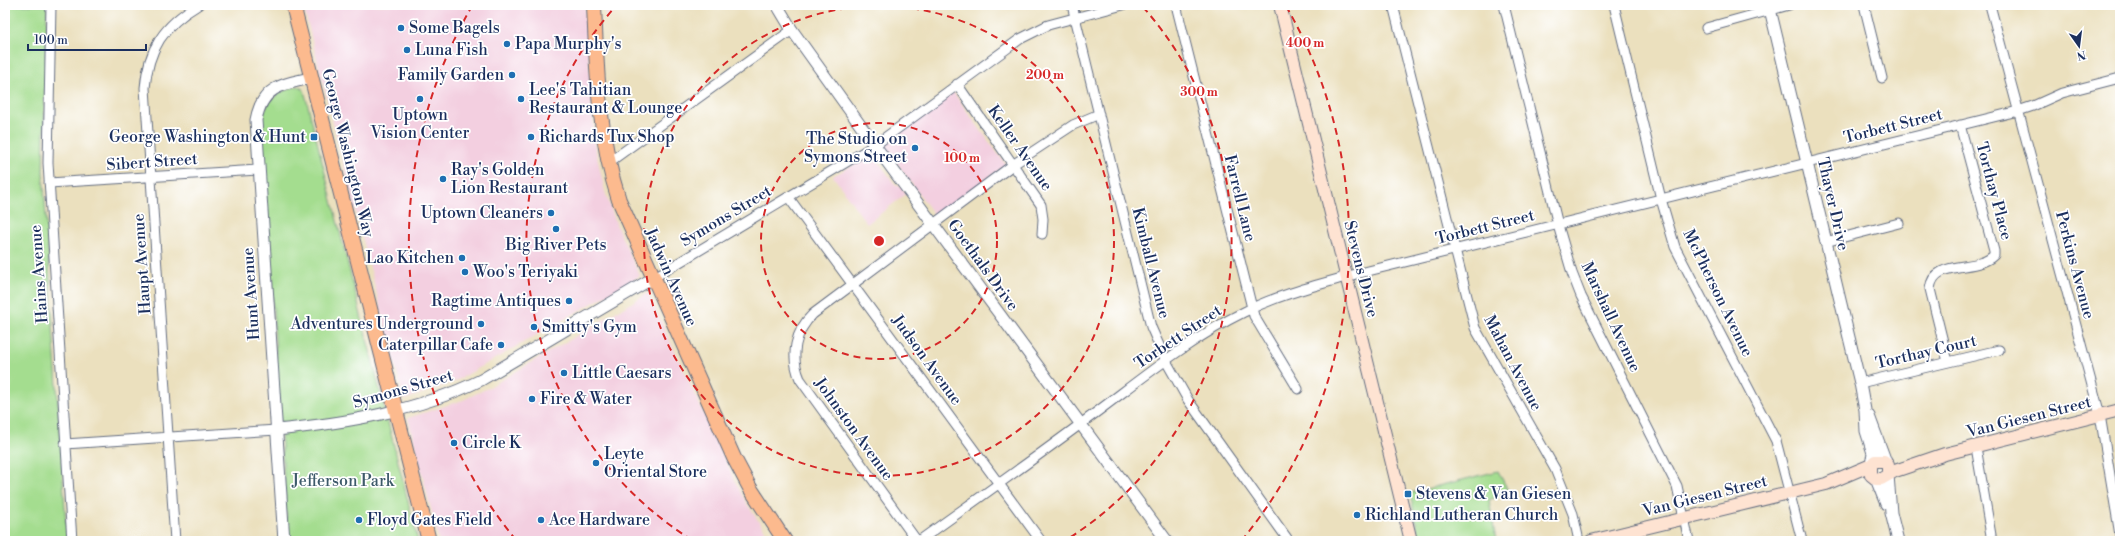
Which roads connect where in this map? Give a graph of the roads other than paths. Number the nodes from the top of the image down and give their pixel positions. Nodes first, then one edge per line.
1 (51, 5) edge
2 (198, 5) edge
3 (293, 5) edge
4 (594, 5) edge
5 (777, 5) edge
6 (1072, 5) edge
7 (1123, 5) edge
8 (1176, 5) edge
9 (1280, 5) edge
10 (1393, 5) edge
11 (1504, 5) edge
12 (1614, 5) edge
13 (1789, 5) edge
14 (1864, 5) edge
15 (1990, 5) edge
16 (1769, 7) edge
17 (1075, 17) junction
18 (1706, 28) dead end
19 (792, 30) junction
20 (311, 78) junction
21 (1882, 78) dead end
22 (2120, 78) edge
23 (957, 84) junction
24 (2018, 111) junction
25 (1099, 114) junction
26 (1960, 125) junction
27 (875, 144) junction
28 (608, 162) junction
29 (1807, 163) junction
30 (1014, 164) junction
31 (258, 170) junction
32 (152, 177) junction
33 (48, 183) junction
34 (789, 198) junction
35 (1661, 199) junction
36 (1899, 223) dead end
37 (934, 224) junction
38 (1558, 225) junction
39 (1042, 234) dead end
40 (1825, 242) junction
41 (1454, 250) junction
42 (1346, 277) junction
43 (653, 278) junction
44 (854, 285) junction
45 (1252, 308) junction
46 (2000, 350) dead end
47 (1166, 361) junction
48 (1948, 362) junction
49 (1860, 383) junction
50 (1298, 389) dead end
51 (396, 410) junction
52 (1865, 410) junction
53 (2120, 410) edge
54 (2100, 415) junction
55 (1081, 424) junction
56 (277, 430) junction
57 (168, 437) junction
58 (65, 444) junction
59 (1976, 447) junction
60 (1945, 454) junction
61 (1886, 462) junction
62 (1871, 465) junction
63 (1888, 475) junction
64 (1876, 479) junction
65 (1000, 484) junction
66 (1826, 484) junction
67 (1790, 492) junction
68 (1891, 514) junction
69 (1683, 518) junction
70 (2120, 535) edge
71 (72, 541) edge
72 (175, 541) edge
73 (284, 541) edge
74 (429, 541) edge
75 (785, 541) edge
76 (918, 541) edge
77 (1041, 541) edge
78 (1167, 541) edge
79 (1289, 541) edge
80 (1411, 541) edge
81 (1579, 541) edge
82 (1591, 541) edge
83 (1689, 541) edge
84 (1802, 541) edge
85 (1898, 541) edge
86 (1992, 541) edge

1 - 33 street, Hains Avenue
2 - 32 street, Haupt Avenue
3 - 20 main road, George Washington Way
4 - 28 main road, Jadwin Avenue
5 - 19 street, Goethals Drive
6 - 17 street, Kimball Avenue
7 - 17 street, Symons Street
8 - 45 street, Farrell Lane
9 - 42 main road, Stevens Drive
10 - 41 street, Mahan Avenue
11 - 38 street, Marshall Avenue
12 - 35 street, McPherson Avenue
13 - 16 street
14 - 21 street
15 - 24 street, Perkins Avenue
16 - 18 street
16 - 29 street, Thayer Drive
17 - 23 street, Symons Street
17 - 25 street, Kimball Avenue
19 - 27 street, Goethals Drive
19 - 28 street
20 - 31 street, Hunt Avenue
20 - 51 main road, George Washington Way
22 - 24 street, Torbett Street
23 - 27 street, Symons Street
23 - 30 street, Keller Avenue
24 - 26 street, Torbett Street
24 - 54 street, Perkins Avenue
25 - 30 street
25 - 47 street, Kimball Avenue
26 - 29 street, Torbett Street
26 - 48 street, Torthay Place
27 - 34 street, Symons Street
27 - 37 street, Goethals Drive
28 - 43 main road, Jadwin Avenue
29 - 35 street, Torbett Street
29 - 40 street, Thayer Drive
30 - 37 street
30 - 39 street, Keller Avenue
31 - 32 street, Sibert Street
31 - 56 street, Hunt Avenue
32 - 33 street, Sibert Street
32 - 57 street, Haupt Avenue
33 - 58 street, Hains Avenue
34 - 43 street, Symons Street
34 - 44 street, Judson Avenue
35 - 38 street, Torbett Street
35 - 67 street, McPherson Avenue
36 - 40 street
37 - 44 street
37 - 55 street, Goethals Drive
38 - 41 street, Torbett Street
38 - 69 street, Marshall Avenue
40 - 49 street, Thayer Drive
41 - 42 street, Torbett Street
41 - 81 street, Mahan Avenue
42 - 45 street, Torbett Street
42 - 80 main road, Stevens Drive
43 - 51 street, Symons Street
43 - 75 main road, Jadwin Avenue
44 - 65 street, Judson Avenue
44 - 76 street, Johnston Avenue
45 - 47 street, Torbett Street
45 - 50 street, Farrell Lane
46 - 48 street, Torthay Court
47 - 55 street, Torbett Street
47 - 79 street, Kimball Avenue
48 - 49 street, Torthay Court
49 - 52 street, Thayer Drive
51 - 56 street, Symons Street
51 - 74 main road, George Washington Way
52 - 61 street, Thayer Drive
52 - 62 street, Thayer Drive
53 - 54 main road, Van Giesen Street
54 - 59 main road, Van Giesen Street
54 - 70 street, Perkins Avenue
55 - 65 street, Torbett Street
55 - 78 street, Goethals Drive
56 - 57 street, Symons Street
56 - 73 street, Hunt Avenue
57 - 58 street, Symons Street
57 - 72 street, Haupt Avenue
58 - 71 street, Hains Avenue
59 - 60 main road, Van Giesen Street
59 - 86 street
60 - 61 main road, Van Giesen Street
60 - 63 main road, Van Giesen Street
61 - 62 main road
61 - 63 main road
62 - 64 main road
62 - 66 main road, Van Giesen Street
63 - 64 main road
63 - 68 street
64 - 66 main road, Van Giesen Street
64 - 68 street
65 - 76 street, Torbett Street
65 - 77 street, Judson Avenue
66 - 67 main road, Van Giesen Street
67 - 69 main road, Van Giesen Street
67 - 84 street, McPherson Avenue
68 - 85 street
69 - 82 main road, Van Giesen Street
69 - 83 street, Marshall Avenue

